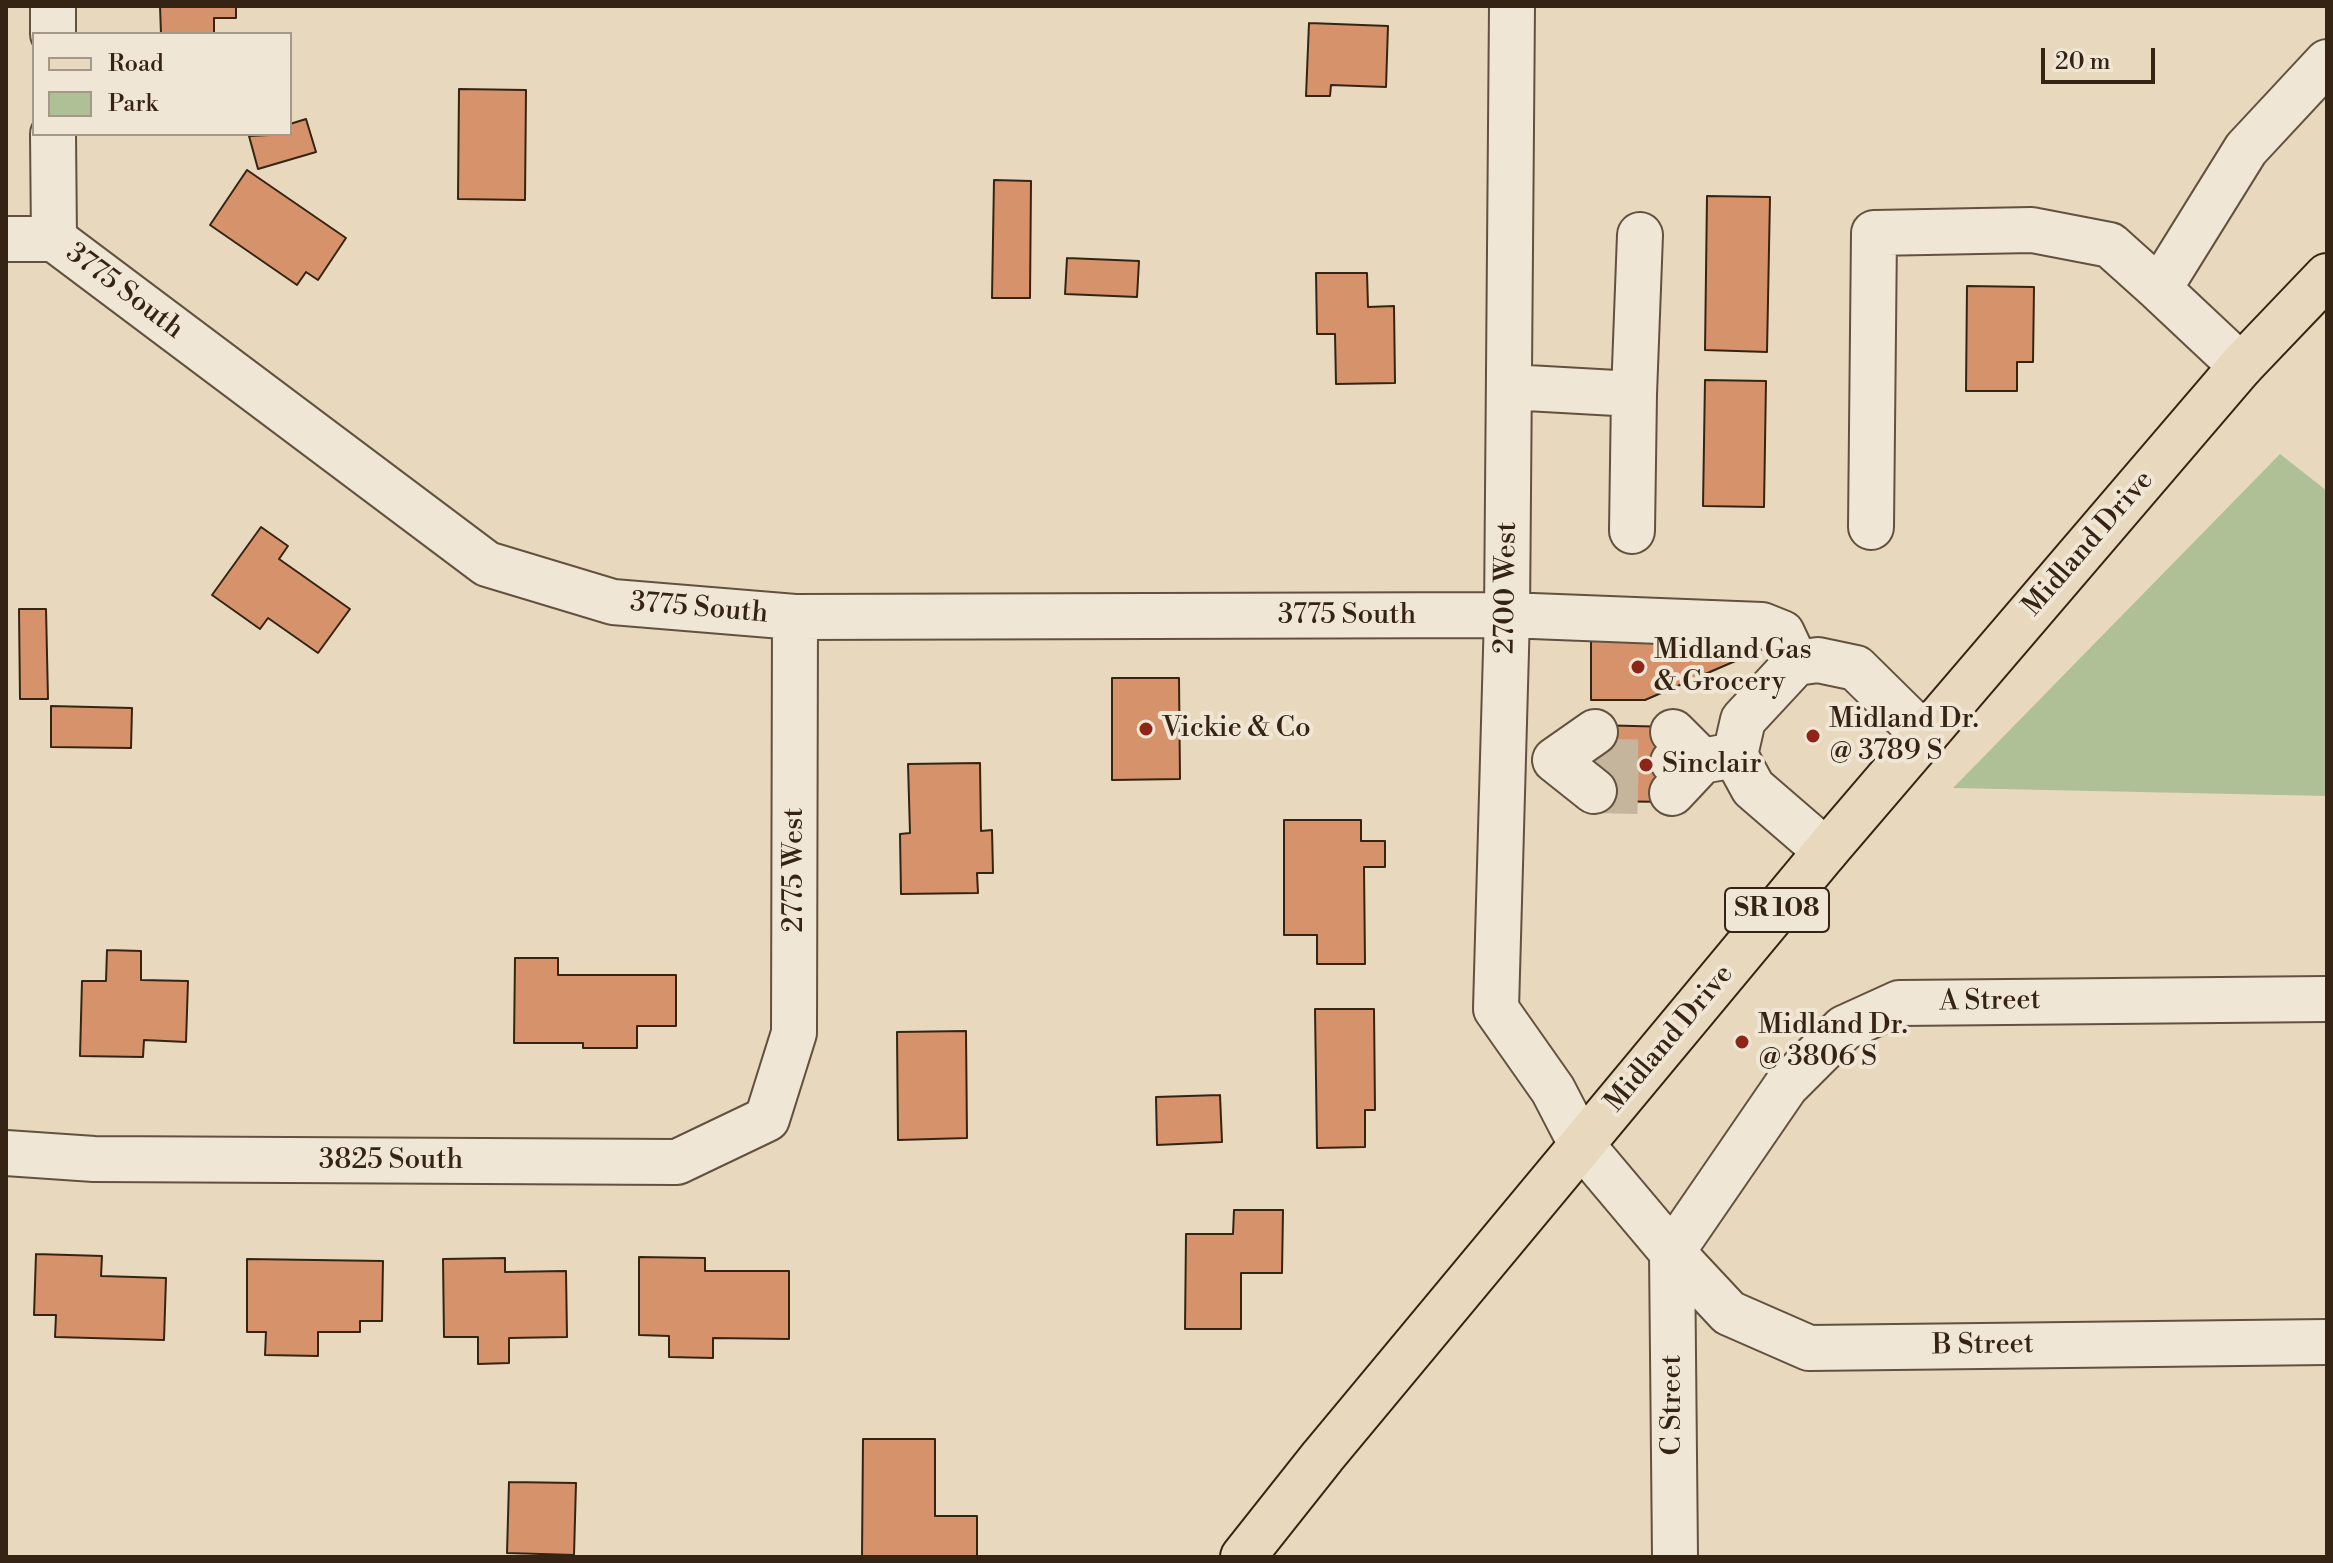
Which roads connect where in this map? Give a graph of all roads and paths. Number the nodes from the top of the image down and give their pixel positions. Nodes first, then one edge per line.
1 (53, 6) edge
2 (1512, 6) edge
3 (53, 32) edge
4 (2327, 62) edge
5 (53, 136) edge
6 (1640, 235) dead end
7 (6, 239) edge
8 (54, 239) junction
9 (2327, 276) edge
10 (2159, 289) junction
11 (2241, 366) junction
12 (1509, 387) junction
13 (1634, 394) junction
14 (1871, 527) dead end
15 (1632, 531) dead end
16 (1507, 615) junction
17 (795, 617) junction
18 (1796, 663) junction
19 (1925, 736) junction
20 (1503, 742) junction
21 (1585, 761) tunnel mouth
22 (1826, 851) junction
23 (2327, 999) edge
24 (767, 1119) joint
25 (1581, 1144) junction
26 (6, 1153) edge
27 (1672, 1252) junction
28 (2327, 1342) edge
29 (1243, 1557) edge
30 (1675, 1557) edge

1 - 3 street
2 - 12 street, 2700 West
4 - 10 street
5 - 8 street
6 - 13 street
7 - 8 street, 3775 South
8 - 17 street, 3775 South
9 - 11 main road, Midland Drive / SR 108
10 - 11 street
10 - 14 street
11 - 19 main road, Midland Drive / SR 108
12 - 13 street
12 - 16 street, 2700 West
13 - 15 street
16 - 17 street, 3775 South
16 - 18 street, 3775 South
16 - 20 street, 2700 West
17 - 24 street, 2775 West
18 - 19 street
18 - 22 street
19 - 22 main road, Midland Drive / SR 108
20 - 21 street
20 - 25 street, 2700 West
22 - 25 main road, Midland Drive / SR 108
23 - 27 street, A Street
24 - 26 street, 3825 South
25 - 27 street
25 - 29 main road, Midland Drive / SR 108
27 - 28 street, B Street
27 - 30 street, C Street

